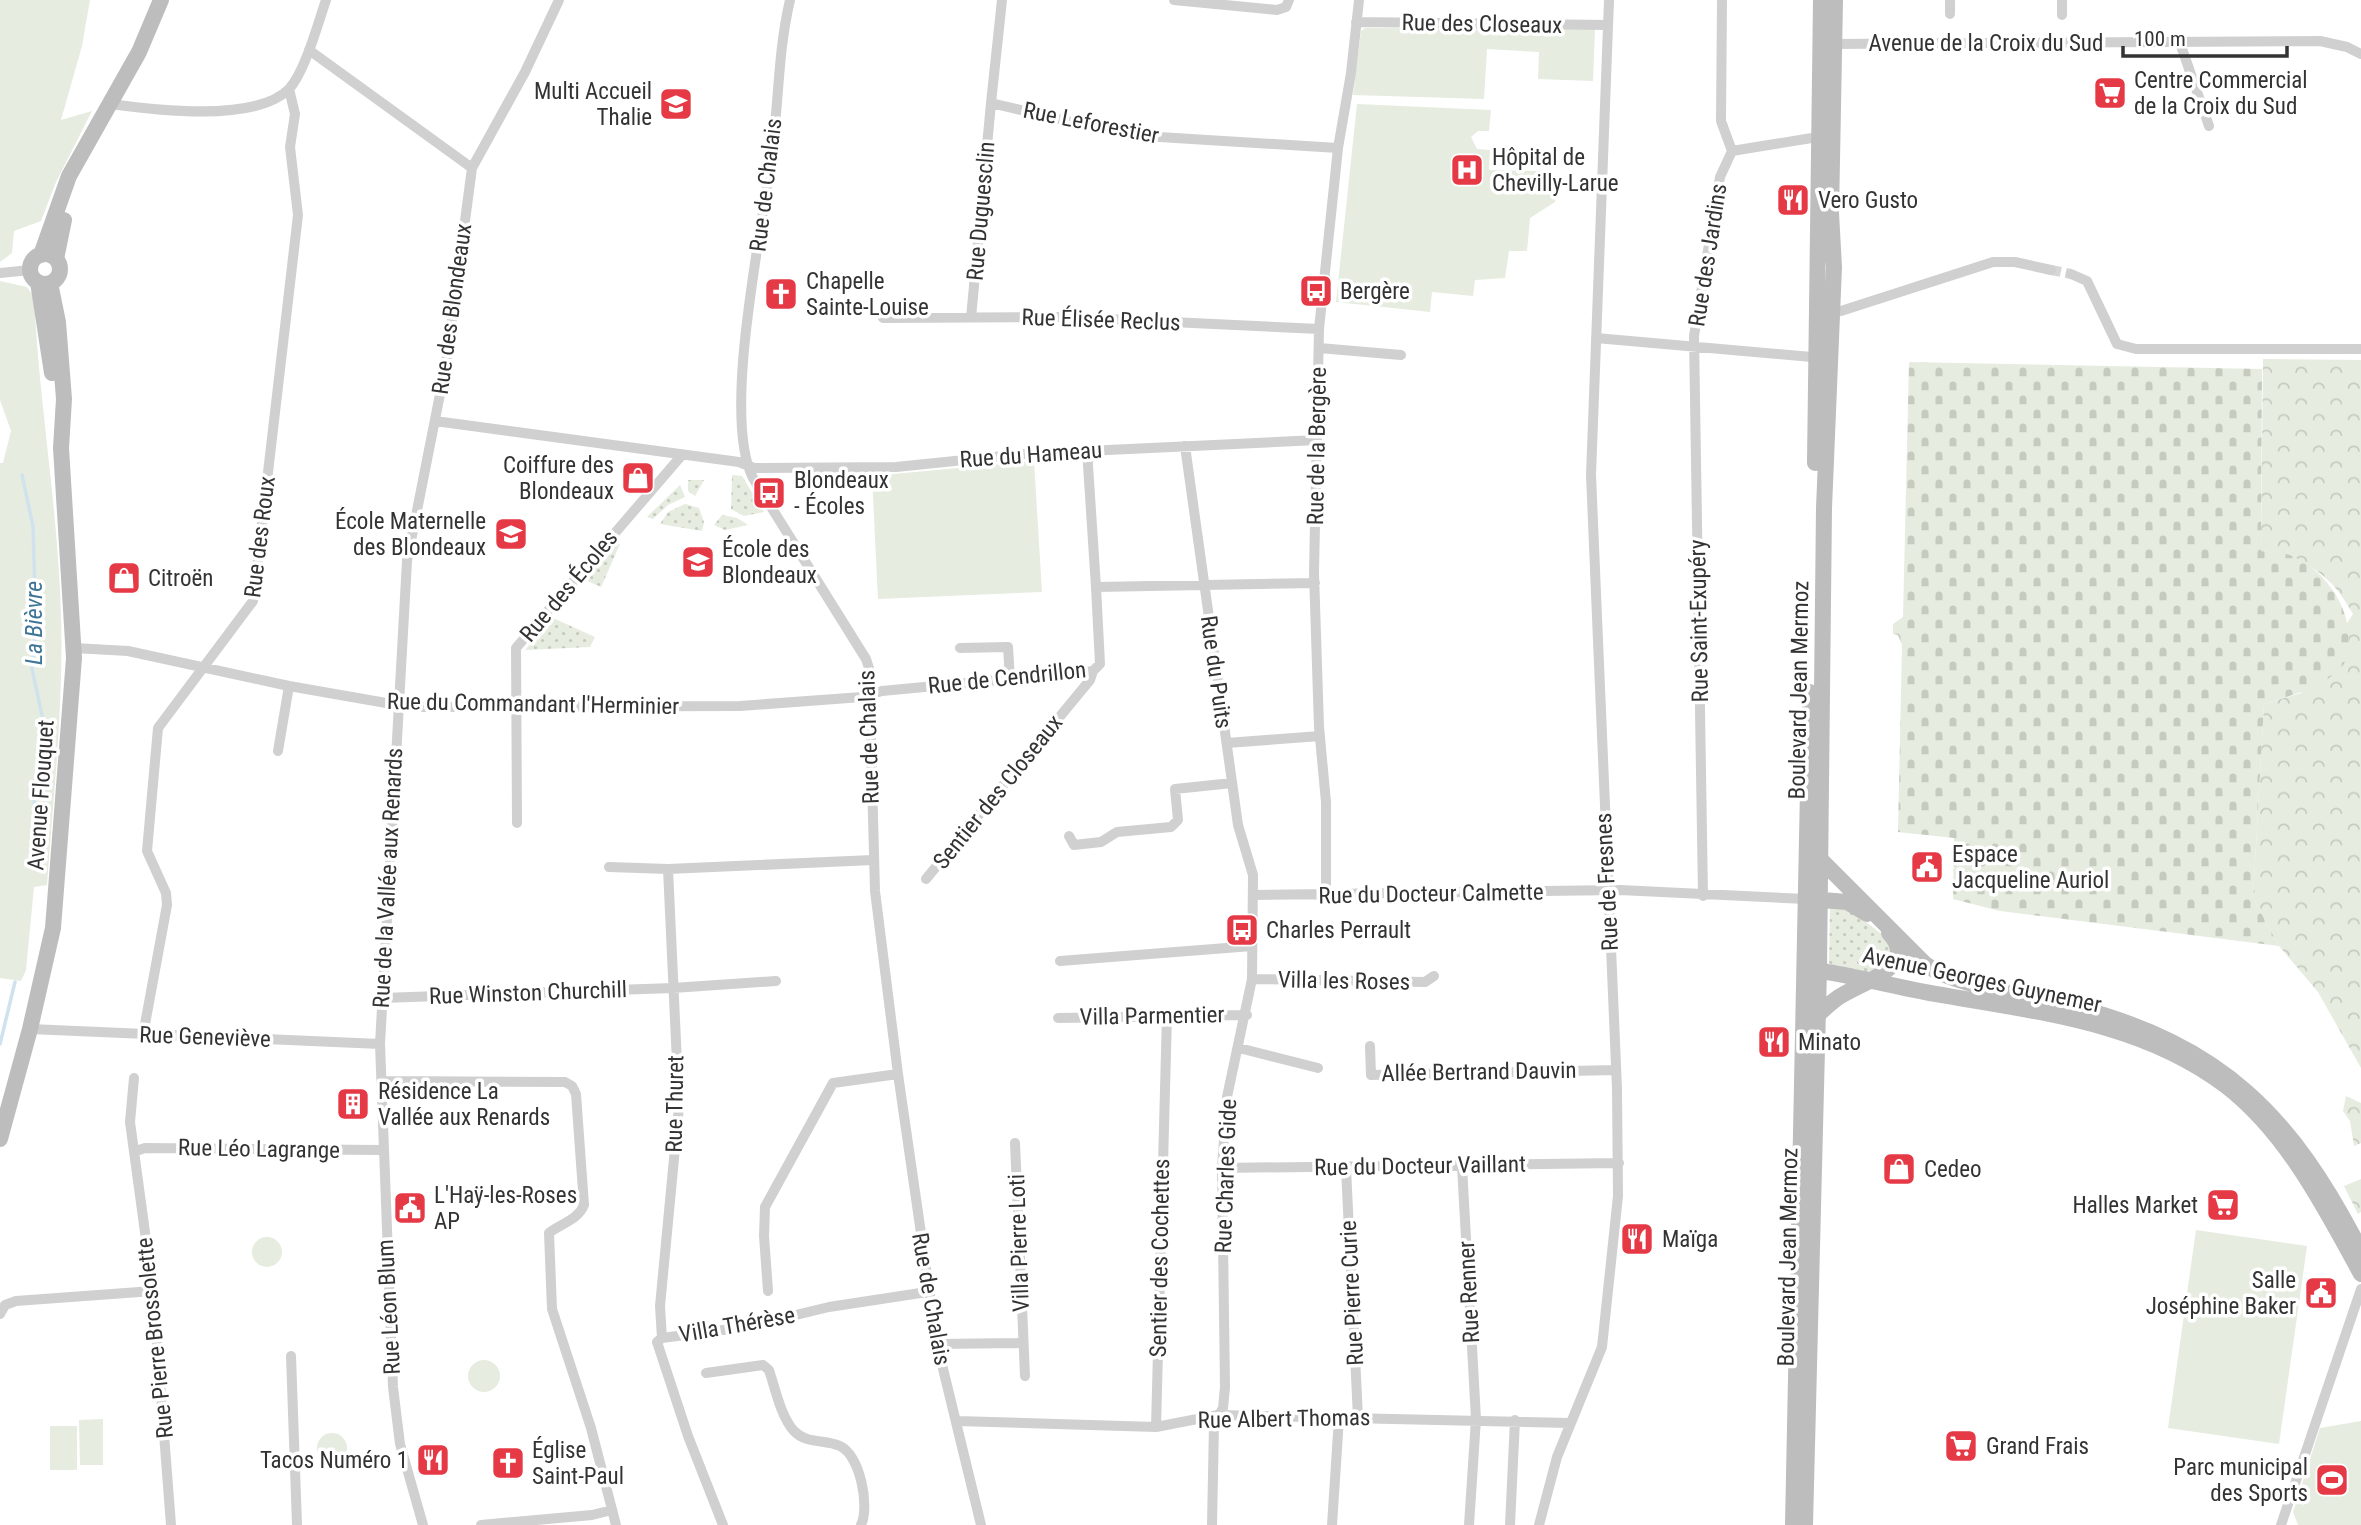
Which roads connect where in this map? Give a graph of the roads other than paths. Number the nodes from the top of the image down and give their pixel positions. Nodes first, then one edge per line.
1 (161, 0) edge
2 (326, 0) edge
3 (559, 0) edge
4 (790, 0) edge
5 (1002, 0) edge
6 (1174, 0) edge
7 (1289, 0) edge
8 (1359, 0) edge
9 (1609, 0) edge
10 (1722, 0) edge
11 (1821, 0) edge
12 (1835, 0) edge
13 (1950, 0) edge
14 (2062, 0) edge
15 (1950, 13) dead end
16 (2062, 16) dead end
17 (1356, 22) junction
18 (1608, 25) junction
19 (2180, 43) junction
20 (1827, 44) junction
21 (309, 50) junction
22 (2361, 54) edge
23 (289, 89) junction
24 (991, 103) junction
25 (111, 104) junction
26 (2209, 126) dead end
27 (1818, 137) junction
28 (1338, 148) junction
29 (1732, 151) junction
30 (472, 168) junction
31 (49, 257) junction
32 (2051, 270) tunnel mouth
33 (0, 273) edge
34 (2071, 274) tunnel mouth
35 (39, 278) junction
36 (1815, 298) junction
37 (1833, 313) junction
38 (883, 318) dead end
39 (971, 318) junction
40 (1319, 329) junction
41 (1596, 338) junction
42 (1695, 347) junction
43 (1319, 348) junction
44 (2361, 349) edge
45 (1401, 355) dead end
46 (1814, 356) junction
47 (1831, 359) junction
48 (435, 421) junction
49 (1317, 440) junction
50 (1185, 446) junction
51 (1087, 450) junction
52 (682, 455) junction
53 (746, 465) junction
54 (1203, 583) junction
55 (1315, 583) junction
56 (1096, 587) junction
57 (74, 648) junction
58 (960, 648) dead end
59 (206, 666) junction
60 (1093, 671) junction
61 (1010, 679) junction
62 (289, 686) junction
63 (870, 695) junction
64 (397, 705) junction
65 (515, 708) junction
66 (1320, 736) junction
67 (1227, 743) junction
68 (278, 751) dead end
69 (1232, 783) junction
70 (517, 823) dead end
71 (1069, 835) dead end
72 (1819, 858) junction
73 (873, 860) junction
74 (609, 867) dead end
75 (668, 869) junction
76 (926, 879) dead end
77 (1608, 890) junction
78 (1254, 895) junction
79 (1326, 895) junction
80 (1703, 896) junction
81 (1813, 899) junction
82 (1885, 925) junction
83 (1805, 944) junction
84 (1252, 946) junction
85 (1060, 961) dead end
86 (1819, 970) junction
87 (1434, 976) dead end
88 (1252, 979) junction
89 (1873, 979) junction
90 (776, 981) dead end
91 (673, 988) junction
92 (382, 998) junction
93 (1167, 1015) junction
94 (1247, 1015) junction
95 (1818, 1015) junction
96 (1058, 1018) dead end
97 (30, 1029) junction
98 (143, 1035) junction
99 (380, 1044) junction
100 (1370, 1046) dead end
101 (1239, 1048) junction
102 (1318, 1068) dead end
103 (2220, 1068) junction
104 (1616, 1070) junction
105 (898, 1074) junction
106 (134, 1078) dead end
107 (381, 1081) junction
108 (2226, 1086) junction
109 (2242, 1101) junction
110 (0, 1139) edge
111 (2294, 1140) junction
112 (1015, 1143) dead end
113 (383, 1150) junction
114 (136, 1151) junction
115 (1619, 1163) junction
116 (1462, 1166) junction
117 (1222, 1168) junction
118 (1346, 1168) junction
119 (2361, 1251) edge
120 (2361, 1274) edge
121 (2361, 1289) edge
122 (153, 1291) junction
123 (768, 1291) dead end
124 (928, 1292) junction
125 (1, 1311) edge
126 (662, 1338) junction
127 (1023, 1343) junction
128 (937, 1344) junction
129 (291, 1356) dead end
130 (706, 1373) dead end
131 (1026, 1376) dead end
132 (1802, 1378) junction
133 (1219, 1415) junction
134 (1339, 1418) junction
135 (1358, 1418) junction
136 (1476, 1419) junction
137 (1515, 1420) junction
138 (956, 1421) junction
139 (1572, 1421) junction
140 (1156, 1427) junction
141 (612, 1510) junction
142 (172, 1525) edge
143 (297, 1525) edge
144 (423, 1525) edge
145 (481, 1525) edge
146 (616, 1525) edge
147 (723, 1525) edge
148 (861, 1525) edge
149 (981, 1525) edge
150 (1212, 1525) edge
151 (1332, 1525) edge
152 (1469, 1525) edge
153 (1510, 1525) edge
154 (1539, 1525) edge
155 (1793, 1525) edge
156 (1805, 1525) edge
157 (2281, 1525) edge

1 - 25 main road, Avenue Flouquet
2 - 21 street
3 - 30 street
4 - 53 street, Rue de Chalais
5 - 24 street, Rue Leforestier
6 - 7 street
8 - 17 street, Rue de la Bergère
9 - 18 street, Rue de Fresnes
10 - 29 street
11 - 20 main road, Boulevard Jean Mermoz
12 - 20 main road, Boulevard Jean Mermoz
13 - 15 street
14 - 16 street
17 - 18 street, Rue des Closeaux
17 - 28 street, Rue de la Bergère
18 - 41 street, Rue de Fresnes
19 - 20 street, Avenue de la Croix du Sud
19 - 22 street, Avenue de la Croix du Sud
19 - 26 street
20 - 27 main road, Boulevard Jean Mermoz
20 - 37 main road, Boulevard Jean Mermoz
21 - 23 street
21 - 30 street
23 - 25 street
23 - 59 street, Rue des Roux
24 - 28 street, Rue Leforestier
24 - 39 street, Rue Duguesclin
25 - 31 main road, Avenue Flouquet
27 - 29 street
27 - 36 main road, Boulevard Jean Mermoz
28 - 40 street, Rue de la Bergère
29 - 42 street, Rue des Jardins
30 - 48 street, Rue des Blondeaux
31 - 35 main road, Avenue Flouquet
31 - 35 main road, Avenue Flouquet
32 - 37 street
33 - 35 street
34 - 44 street
35 - 57 main road, Avenue Flouquet
36 - 37 street
36 - 46 main road, Boulevard Jean Mermoz
37 - 47 main road, Boulevard Jean Mermoz
38 - 39 street, Rue Élisée Reclus
39 - 40 street, Rue Élisée Reclus
40 - 43 street, Rue de la Bergère
41 - 42 street
41 - 77 street, Rue de Fresnes
42 - 46 street
42 - 80 street, Rue Saint-Exupéry
43 - 45 street
43 - 49 street, Rue de la Bergère
46 - 47 street
46 - 81 main road, Boulevard Jean Mermoz
47 - 72 main road, Boulevard Jean Mermoz
48 - 52 street, Rue des Blondeaux
48 - 64 street, Rue de la Vallée aux Renards
49 - 50 street, Rue du Hameau
49 - 55 street, Rue de la Bergère
50 - 51 street, Rue du Hameau
50 - 54 street, Rue du Puits
51 - 53 street, Rue du Hameau
51 - 56 street, Rue de Cendrillon
52 - 53 street, Rue des Blondeaux
52 - 65 street, Rue des Écoles
53 - 63 street, Rue de Chalais
54 - 55 street
54 - 56 street
54 - 67 street, Rue du Puits
55 - 66 street, Rue de la Bergère
56 - 60 street, Rue de Cendrillon
57 - 59 street, Rue du Commandant l'Herminier
57 - 97 main road, Avenue Flouquet
58 - 61 street
59 - 62 street, Rue du Commandant l'Herminier
59 - 98 street, Rue des Roux
60 - 61 street, Rue de Cendrillon
60 - 76 street, Sentier des Closeaux
61 - 63 street, Rue de Cendrillon
62 - 64 street, Rue du Commandant l'Herminier
62 - 68 street
63 - 65 street, Rue du Commandant l'Herminier
63 - 73 street, Rue de Chalais
64 - 65 street, Rue du Commandant l'Herminier
64 - 92 street, Rue de la Vallée aux Renards
65 - 70 street, Rue des Écoles
66 - 67 street
66 - 79 street, Rue de la Bergère
67 - 69 street, Rue du Puits
69 - 71 street
69 - 78 street, Rue du Puits
72 - 81 main road, Boulevard Jean Mermoz
72 - 82 main road, Avenue Georges Guynemer
73 - 75 street
73 - 105 street, Rue de Chalais
74 - 75 street
75 - 91 street, Rue Thuret
77 - 79 street, Rue du Docteur Calmette
77 - 80 street, Rue du Docteur Calmette
77 - 104 street, Rue de Fresnes
78 - 79 street, Rue du Docteur Calmette
78 - 84 street, Rue Charles Gide
80 - 81 street, Rue du Docteur Calmette
81 - 82 main road
81 - 83 main road, Boulevard Jean Mermoz
81 - 86 main road, Boulevard Jean Mermoz
82 - 89 main road
82 - 103 main road, Avenue Georges Guynemer
83 - 86 main road
83 - 132 main road, Boulevard Jean Mermoz
84 - 85 street
84 - 88 street, Rue Charles Gide
86 - 89 main road, Avenue Georges Guynemer
86 - 95 main road, Boulevard Jean Mermoz
87 - 88 street, Villa les Roses
88 - 94 street, Rue Charles Gide
89 - 95 main road
89 - 108 main road, Avenue Georges Guynemer
90 - 91 street, Rue Winston Churchill
91 - 92 street, Rue Winston Churchill
91 - 126 street, Rue Thuret
92 - 99 street, Rue de la Vallée aux Renards
93 - 94 street, Villa Parmentier
93 - 96 street, Villa Parmentier
93 - 140 street, Sentier des Cochettes
94 - 101 street, Rue Charles Gide
95 - 132 main road, Boulevard Jean Mermoz
97 - 98 street, Rue Geneviève
97 - 110 main road, Avenue Flouquet
98 - 99 street, Rue Geneviève
99 - 107 street, Rue Léon Blum
100 - 104 street, Allée Bertrand Dauvin
101 - 102 street
101 - 117 street, Rue Charles Gide
103 - 108 main road
103 - 111 main road, Avenue Georges Guynemer
104 - 115 street, Rue de Fresnes
105 - 123 street
105 - 124 street, Rue de Chalais
106 - 114 street, Rue Pierre Brossolette
107 - 113 street, Rue Léon Blum
107 - 141 street
108 - 109 main road, Avenue Georges Guynemer
109 - 111 main road
109 - 120 main road, Avenue Georges Guynemer
111 - 119 main road
112 - 127 street, Villa Pierre Loti
113 - 114 street, Rue Léo Lagrange
113 - 144 street, Rue Léon Blum
114 - 122 street, Rue Pierre Brossolette
115 - 116 street, Rue du Docteur Vaillant
115 - 139 street, Rue de Fresnes
116 - 118 street, Rue du Docteur Vaillant
116 - 136 street, Rue Renner
117 - 118 street, Rue du Docteur Vaillant
117 - 133 street, Rue Charles Gide
118 - 135 street, Rue Pierre Curie
121 - 157 street
122 - 125 street
122 - 142 street, Rue Pierre Brossolette
124 - 126 street, Villa Thérèse
124 - 128 street, Rue de Chalais
126 - 147 street, Villa Thérèse
127 - 128 street, Villa Pierre Loti
127 - 131 street, Villa Pierre Loti
128 - 138 street, Rue de Chalais
129 - 143 street
130 - 148 street
132 - 155 main road
132 - 156 main road
133 - 134 street, Rue Albert Thomas
133 - 140 street, Rue Albert Thomas
133 - 150 street, Rue Charles Gide
134 - 135 street, Rue Albert Thomas
134 - 151 street
135 - 136 street, Rue Albert Thomas
136 - 137 street, Rue Albert Thomas
136 - 152 street, Rue Renner
137 - 139 street, Rue Albert Thomas
137 - 153 street
138 - 140 street, Rue Albert Thomas
138 - 149 street, Rue de Chalais
139 - 154 street, Rue de Fresnes
141 - 145 street
141 - 146 street

